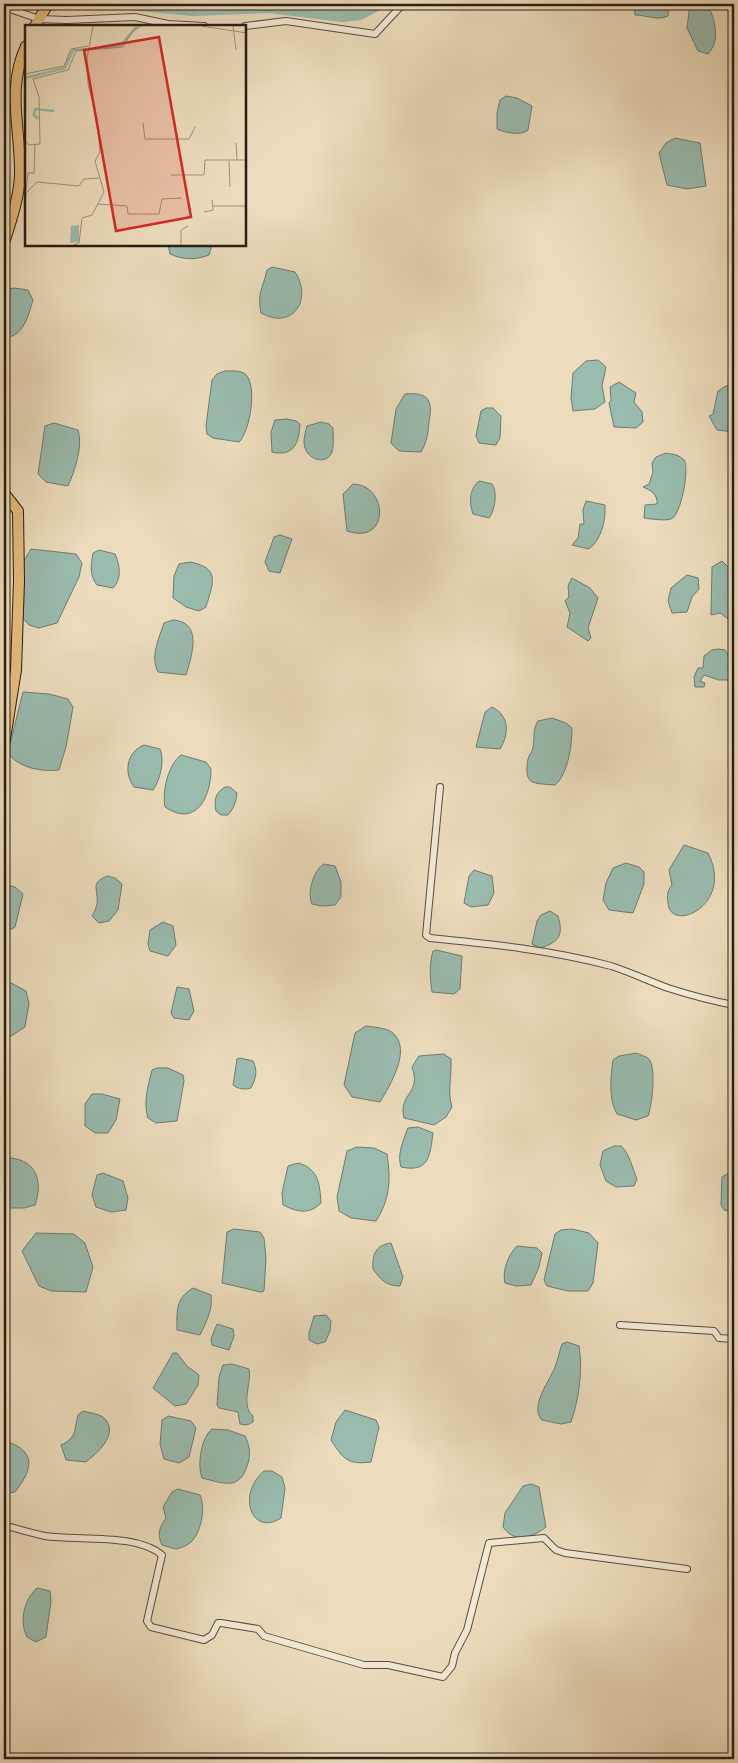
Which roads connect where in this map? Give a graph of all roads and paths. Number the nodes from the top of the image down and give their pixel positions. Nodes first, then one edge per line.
1 (48, 4) edge
2 (403, 4) edge
3 (4, 7) edge
4 (38, 21) edge
5 (186, 25) edge
6 (246, 26) edge
7 (25, 49) edge
8 (4, 243) edge
9 (4, 492) edge
10 (4, 745) edge
11 (440, 786) dead end
12 (734, 1005) edge
13 (620, 1325) dead end
14 (734, 1340) edge
15 (4, 1525) edge
16 (687, 1569) dead end

1 - 4 main road
2 - 6 street
3 - 4 street
4 - 5 street
7 - 8 main road
9 - 10 main road
11 - 12 street
13 - 14 street
15 - 16 street

